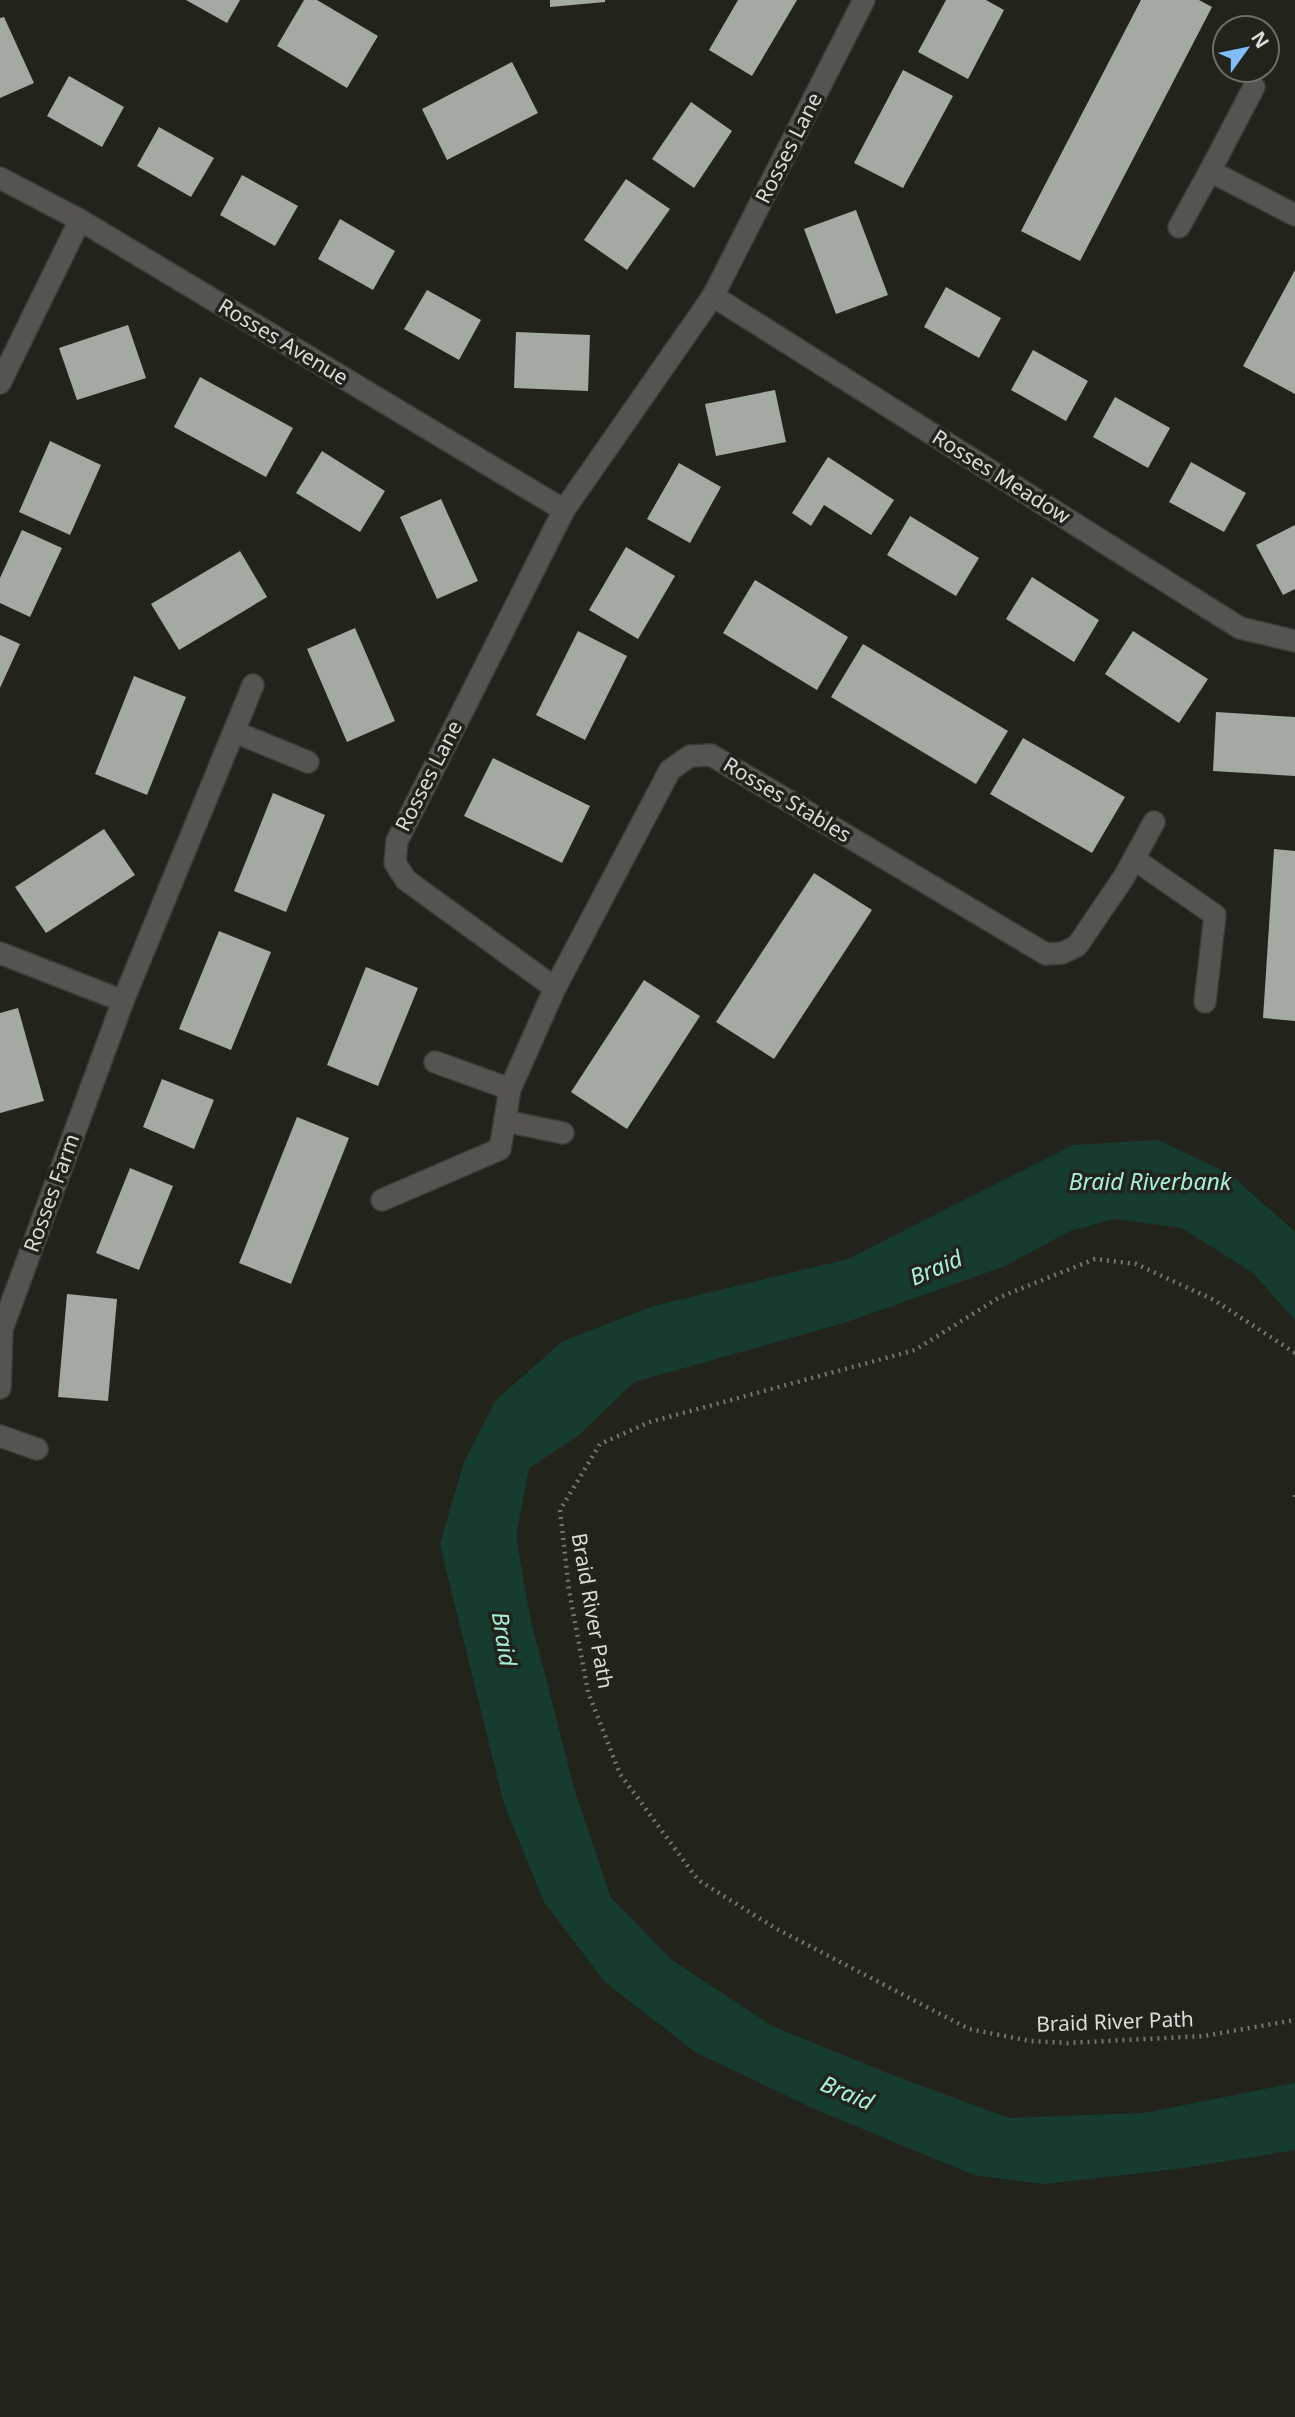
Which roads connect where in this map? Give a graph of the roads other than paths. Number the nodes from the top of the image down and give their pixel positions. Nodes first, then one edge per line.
1 (864, 0) edge
2 (1254, 87) dead end
3 (1210, 171) junction
4 (0, 178) edge
5 (1295, 215) edge
6 (80, 220) junction
7 (1179, 227) dead end
8 (713, 296) junction
9 (0, 383) edge
10 (564, 510) junction
11 (1295, 641) edge
12 (253, 685) dead end
13 (235, 732) junction
14 (308, 762) dead end
15 (1154, 822) dead end
16 (1134, 859) junction
17 (0, 953) edge
18 (555, 988) junction
19 (123, 1001) junction
20 (1205, 1002) dead end
21 (435, 1062) dead end
22 (510, 1089) junction
23 (505, 1121) junction
24 (563, 1133) dead end
25 (382, 1200) dead end
26 (0, 1388) edge
27 (0, 1436) edge
28 (37, 1449) dead end

1 - 8 street, Rosses Lane
2 - 3 street
3 - 5 street
3 - 7 street
4 - 6 street, Rosses Avenue
6 - 9 street
6 - 10 street, Rosses Avenue
8 - 10 street, Rosses Lane
8 - 11 street, Rosses Meadow
10 - 18 street, Rosses Lane
12 - 13 street, Rosses Farm
13 - 14 street
13 - 19 street, Rosses Farm
15 - 16 street, Rosses Stables
16 - 18 street, Rosses Stables
16 - 20 street
17 - 19 street
18 - 22 street, Rosses Stables
19 - 26 street, Rosses Farm
21 - 22 street
22 - 23 street, Rosses Stables
23 - 24 street
23 - 25 street, Rosses Stables
27 - 28 street

